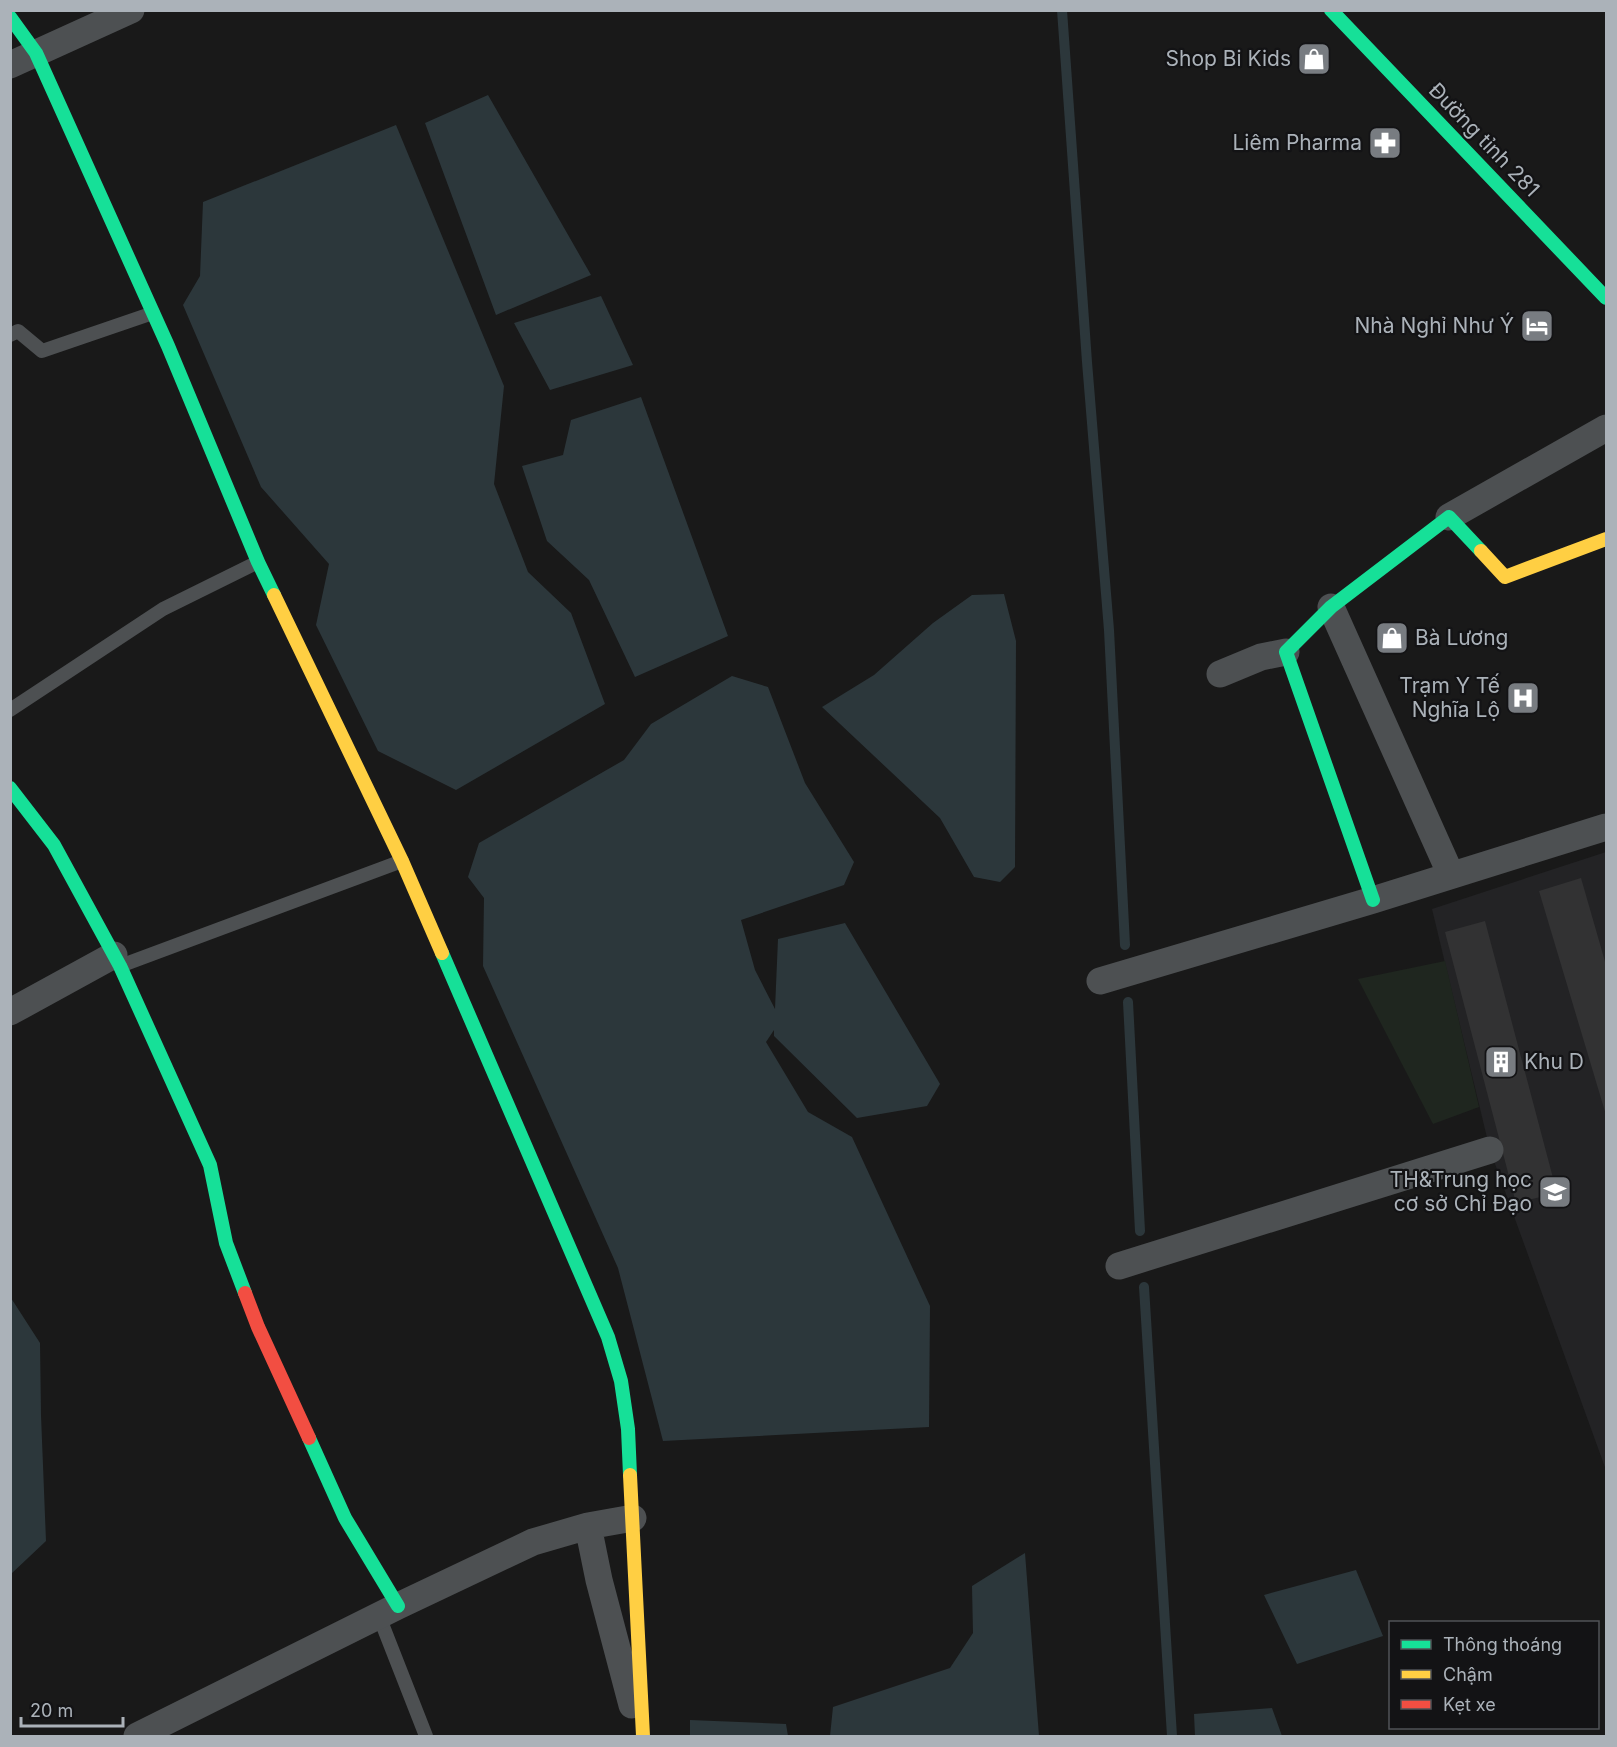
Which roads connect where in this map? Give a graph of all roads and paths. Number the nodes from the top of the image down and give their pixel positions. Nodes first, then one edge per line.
1 (131, 10) edge
2 (1331, 10) edge
3 (10, 17) edge
4 (36, 53) junction
5 (10, 65) edge
6 (1606, 298) edge
7 (153, 313) junction
8 (10, 335) edge
9 (1606, 428) edge
10 (1449, 517) junction
11 (1606, 539) edge
12 (258, 562) junction
13 (1331, 607) junction
14 (1286, 652) junction
15 (1220, 674) dead end
16 (10, 710) edge
17 (10, 789) edge
18 (1606, 827) edge
19 (402, 861) junction
20 (1451, 875) junction
21 (1373, 900) junction
22 (117, 961) junction
23 (1100, 981) dead end
24 (10, 1012) edge
25 (1490, 1150) dead end
26 (1119, 1266) dead end
27 (633, 1518) junction
28 (588, 1526) junction
29 (388, 1611) junction
30 (137, 1737) edge
31 (426, 1737) edge
32 (642, 1737) edge

1 - 4 street
2 - 6 street, Đường tỉnh 281
3 - 4 street
4 - 5 street
4 - 7 street
7 - 8 lane
7 - 12 street
9 - 10 street
10 - 11 street
10 - 13 street
12 - 16 lane
12 - 19 street
13 - 14 street
13 - 20 street
14 - 15 street
14 - 21 street
17 - 22 street
18 - 20 street
19 - 22 lane
19 - 27 street
20 - 21 street
21 - 23 street
22 - 24 street
22 - 29 street
25 - 26 street
27 - 28 street
27 - 32 street
28 - 29 street
28 - 32 street
29 - 30 street
29 - 31 lane

